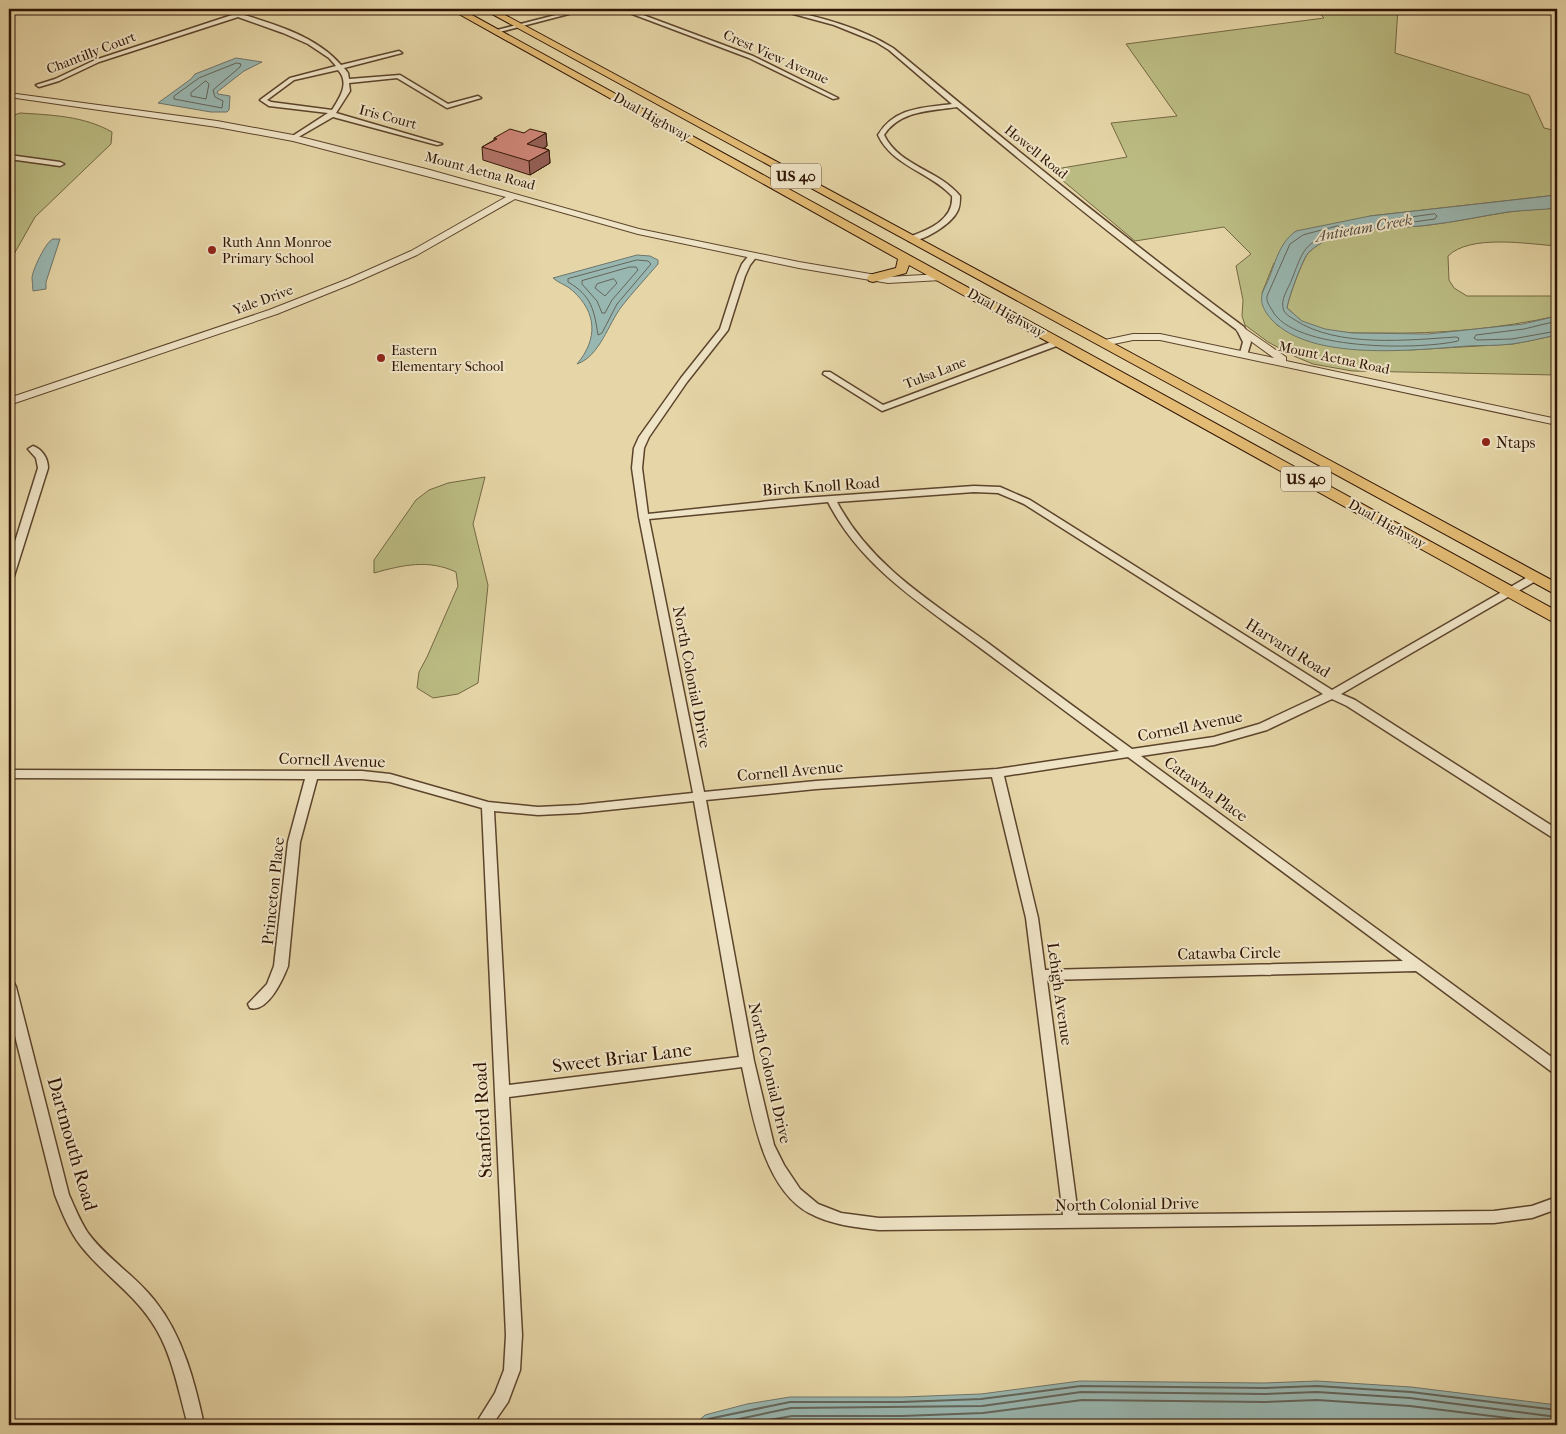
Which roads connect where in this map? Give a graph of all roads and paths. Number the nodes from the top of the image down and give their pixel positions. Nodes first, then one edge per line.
1 (218, 9) edge
2 (455, 9) edge
3 (487, 9) edge
4 (585, 9) edge
5 (622, 9) edge
6 (778, 9) edge
7 (238, 15) junction
8 (518, 26) junction
9 (496, 31) junction
10 (399, 52) dead end
11 (342, 66) junction
12 (348, 81) junction
13 (39, 85) dead end
14 (9, 95) edge
15 (478, 98) dead end
16 (835, 98) dead end
17 (958, 106) junction
18 (333, 113) junction
19 (293, 138) junction
20 (439, 144) dead end
21 (11, 157) edge
22 (60, 164) dead end
23 (9, 165) edge
24 (774, 185) junction
25 (514, 196) junction
26 (912, 239) junction
27 (753, 256) junction
28 (905, 257) junction
29 (941, 277) junction
30 (873, 278) junction
31 (1074, 326) junction
32 (1241, 329) junction
33 (1057, 341) junction
34 (1104, 343) junction
35 (1244, 353) junction
36 (1125, 354) junction
37 (1289, 363) junction
38 (1100, 365) junction
39 (826, 374) dead end
40 (9, 402) edge
41 (1557, 422) edge
42 (33, 449) dead end
43 (1000, 490) joint
44 (831, 499) junction
45 (644, 517) junction
46 (9, 576) edge
47 (1535, 577) junction
48 (1557, 589) edge
49 (1509, 591) junction
50 (1557, 618) edge
51 (1333, 694) junction
52 (1131, 754) junction
53 (997, 773) junction
54 (9, 774) edge
55 (312, 774) junction
56 (699, 796) junction
57 (488, 806) junction
58 (1557, 835) edge
59 (1419, 966) junction
60 (1040, 975) junction
61 (9, 987) edge
62 (255, 1004) dead end
63 (747, 1061) junction
64 (1557, 1068) edge
65 (501, 1092) junction
66 (1557, 1203) edge
67 (1071, 1221) junction
68 (196, 1425) edge
69 (483, 1425) edge

1 - 7 street
2 - 9 main road, Dual Highway / US 40
3 - 8 main road, Dual Highway / US 40
4 - 8 street
5 - 16 street, Crest View Avenue
6 - 17 street, Howell Road
7 - 11 street
7 - 13 street, Chantilly Court
8 - 9 street
8 - 26 main road, Dual Highway / US 40
9 - 24 main road, Dual Highway / US 40
10 - 11 street
11 - 12 street
11 - 18 street, Iris Court
12 - 15 street
12 - 18 street
14 - 19 street, Mount Aetna Road
17 - 26 street
17 - 32 street, Howell Road
18 - 19 street
18 - 20 street, Iris Court
19 - 25 street, Mount Aetna Road
21 - 22 street
21 - 23 street
24 - 26 main road
24 - 28 main road, Dual Highway / US 40
25 - 27 street, Mount Aetna Road
25 - 40 street, Yale Drive
26 - 31 main road, Dual Highway / US 40
27 - 30 street, Mount Aetna Road
27 - 45 street, North Colonial Drive
28 - 29 main road, Dual Highway / US 40
28 - 30 main road
29 - 30 street, Mount Aetna Road
29 - 31 main road
29 - 33 main road, Dual Highway / US 40
31 - 34 main road, Dual Highway / US 40
32 - 35 street
32 - 37 street
33 - 34 main road
33 - 38 main road, Dual Highway / US 40
33 - 39 street, Tulsa Lane
34 - 35 street, Mount Aetna Road
34 - 36 main road, Dual Highway / US 40
35 - 37 street, Mount Aetna Road
36 - 38 main road
36 - 47 main road, Dual Highway / US 40
37 - 41 street, Mount Aetna Road
38 - 49 main road, Dual Highway / US 40
42 - 46 street
43 - 44 street, Birch Knoll Road
43 - 51 street, Harvard Road
44 - 45 street, Birch Knoll Road
44 - 52 street, Catawba Place
45 - 56 street, North Colonial Drive
47 - 48 main road, Dual Highway / US 40
47 - 49 street, Cornell Avenue
49 - 50 main road, Dual Highway / US 40
49 - 51 street, Cornell Avenue
51 - 52 street, Cornell Avenue
51 - 58 street, Harvard Road
52 - 53 street, Cornell Avenue
52 - 59 street, Catawba Place
53 - 56 street, Cornell Avenue
53 - 60 street, Lehigh Avenue
54 - 55 street, Cornell Avenue
55 - 57 street, Cornell Avenue
55 - 62 street, Princeton Place
56 - 57 street, Cornell Avenue
56 - 63 street, North Colonial Drive
57 - 65 street, Stanford Road
59 - 60 street, Catawba Circle
59 - 64 street, Catawba Place
60 - 67 street, Lehigh Avenue
61 - 68 street, Dartmouth Road
63 - 65 street, Sweet Briar Lane
63 - 67 street, North Colonial Drive
65 - 69 street, Stanford Road
66 - 67 street, North Colonial Drive

